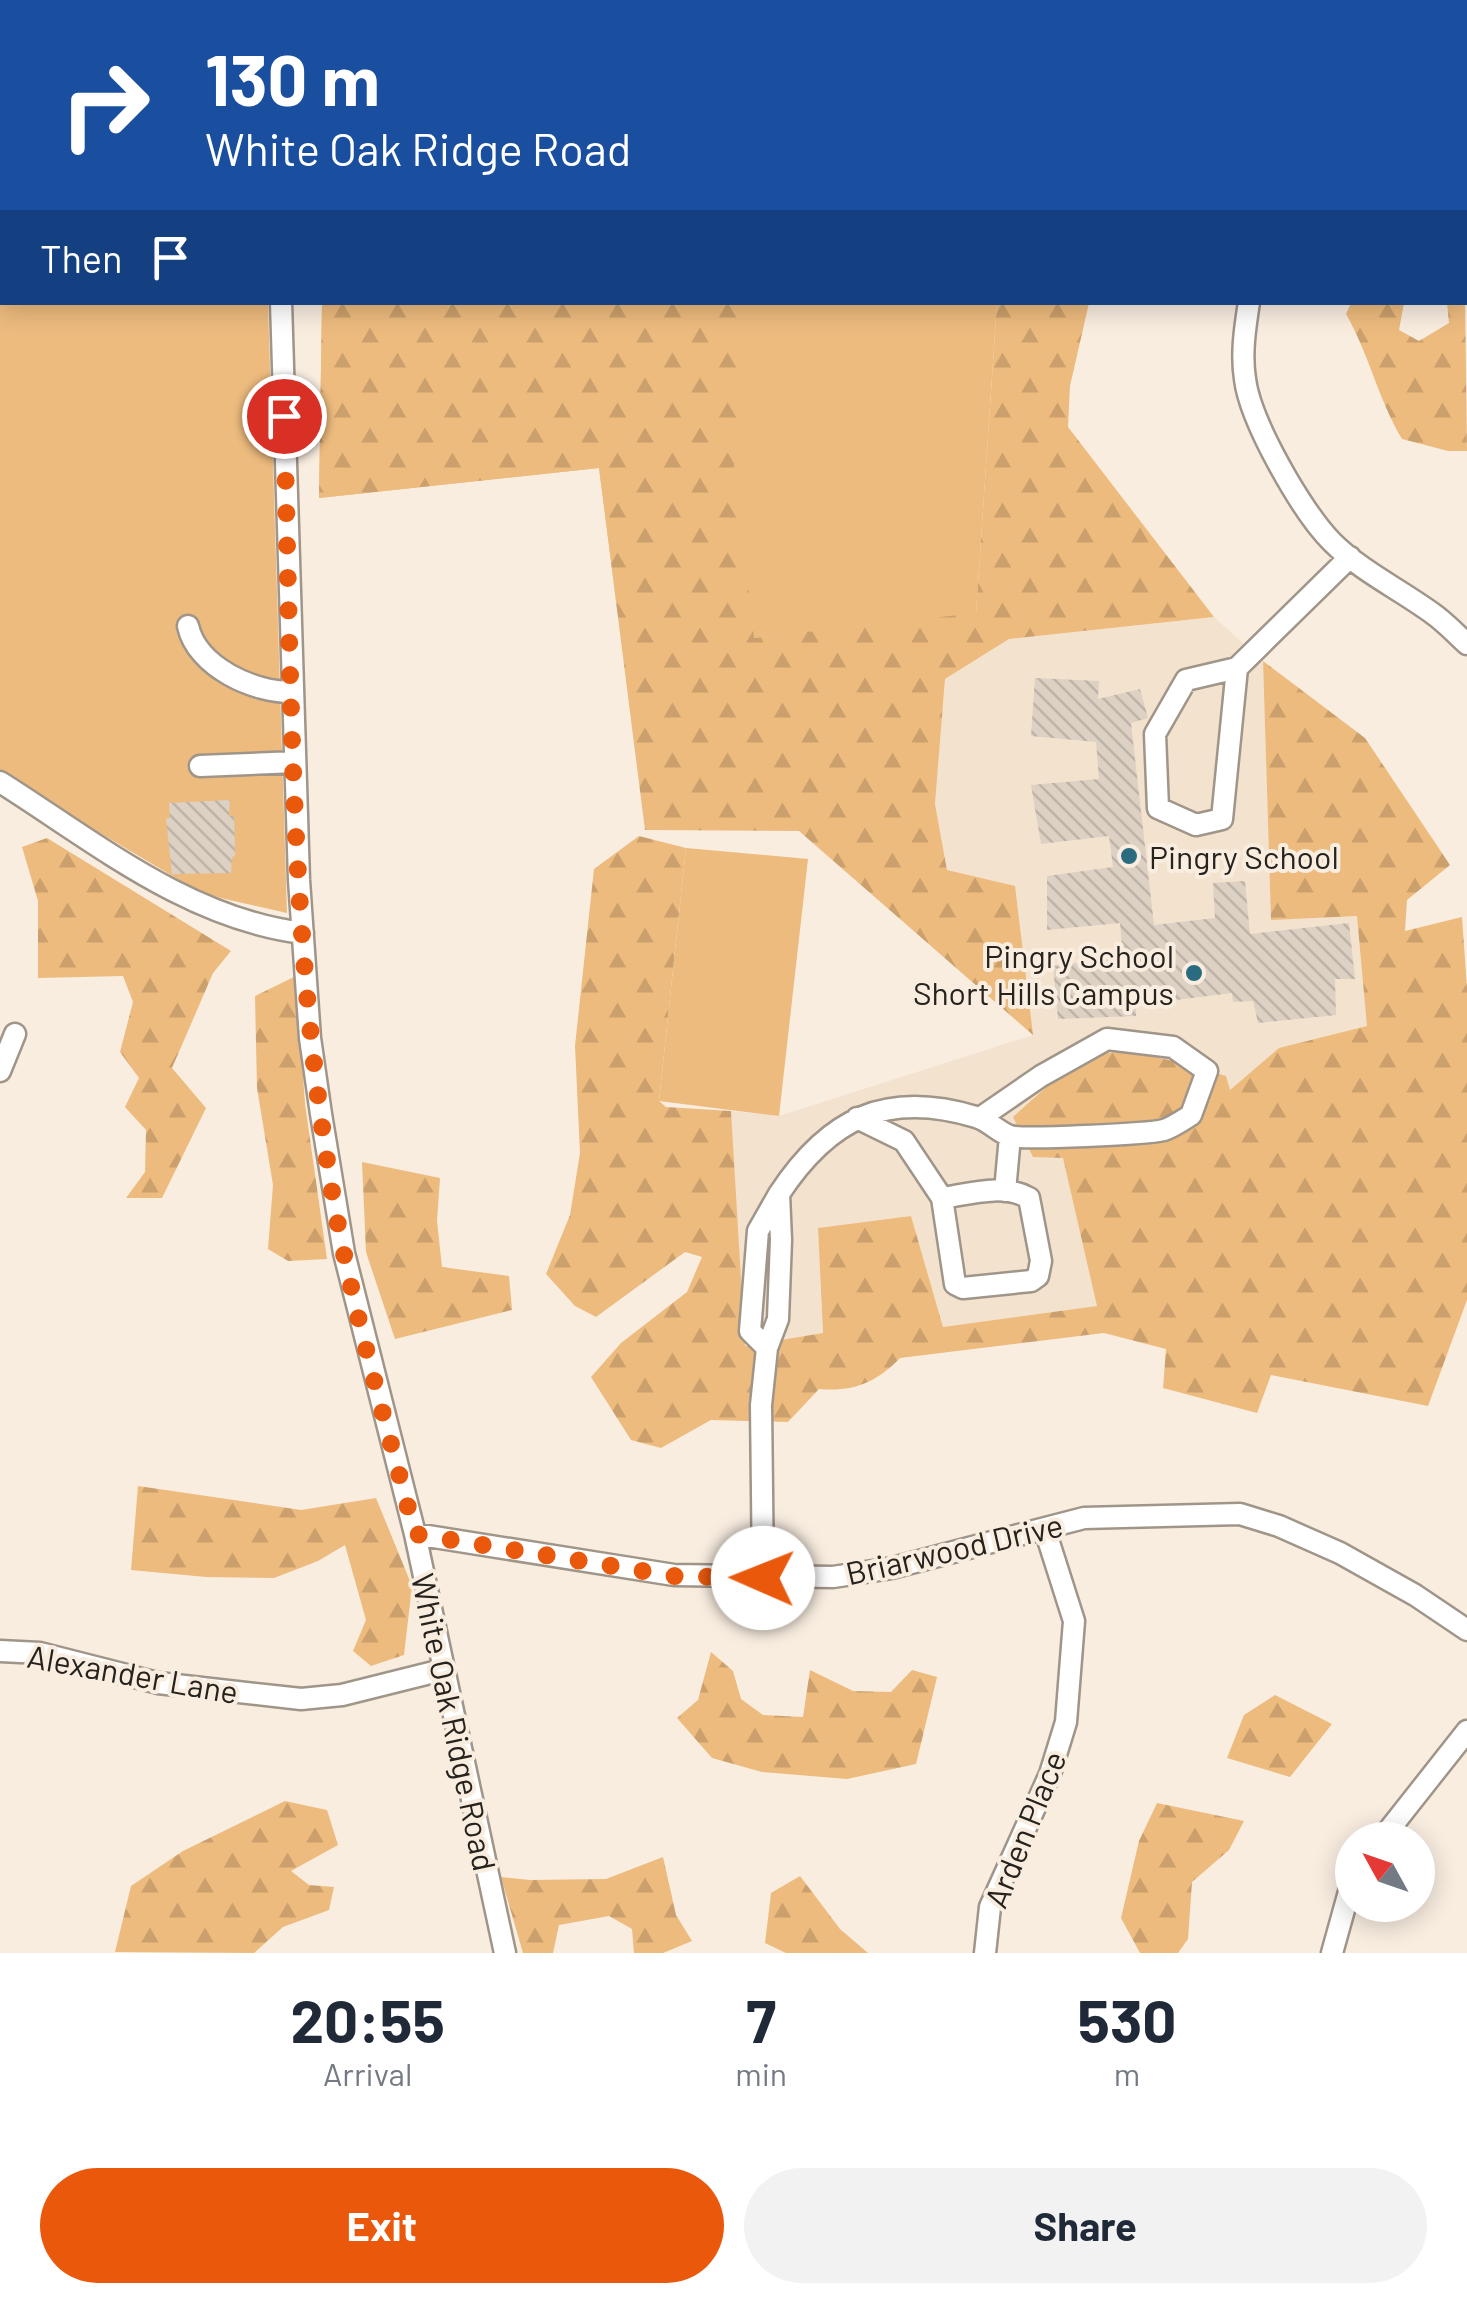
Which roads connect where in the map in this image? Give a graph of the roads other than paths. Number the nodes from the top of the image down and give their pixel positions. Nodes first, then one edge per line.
1 (281, 305) edge
2 (1249, 305) edge
3 (1350, 557) junction
4 (188, 626) dead end
5 (1467, 644) edge
6 (1236, 668) junction
7 (293, 692) junction
8 (295, 762) junction
9 (200, 766) dead end
10 (0, 782) edge
11 (302, 933) junction
12 (15, 1034) dead end
13 (0, 1072) edge
14 (857, 1118) junction
15 (980, 1118) junction
16 (1010, 1136) junction
17 (1005, 1191) junction
18 (942, 1198) junction
19 (1045, 1530) junction
20 (415, 1534) junction
21 (763, 1578) junction
22 (1467, 1630) edge
23 (0, 1650) edge
24 (442, 1670) junction
25 (1467, 1731) edge
26 (1395, 1822) edge
27 (1341, 1922) edge
28 (505, 1953) edge
29 (986, 1953) edge
30 (1332, 1953) edge

1 - 7 street, White Oak Ridge Road
2 - 3 street
3 - 5 street
3 - 6 street
4 - 7 street
6 - 6 street
7 - 8 street, White Oak Ridge Road
8 - 9 street
8 - 11 street, White Oak Ridge Road
10 - 11 street
11 - 20 street, White Oak Ridge Road
12 - 13 street
14 - 15 street
14 - 18 street
14 - 21 street
15 - 16 street
15 - 16 street
16 - 17 street
17 - 18 street
17 - 18 street
19 - 21 street, Briarwood Drive
19 - 22 street, Briarwood Drive
19 - 29 street, Arden Place
20 - 21 street, Briarwood Drive
20 - 24 street, White Oak Ridge Road
23 - 24 street, Alexander Lane
24 - 28 street, White Oak Ridge Road
25 - 26 street
27 - 30 street

